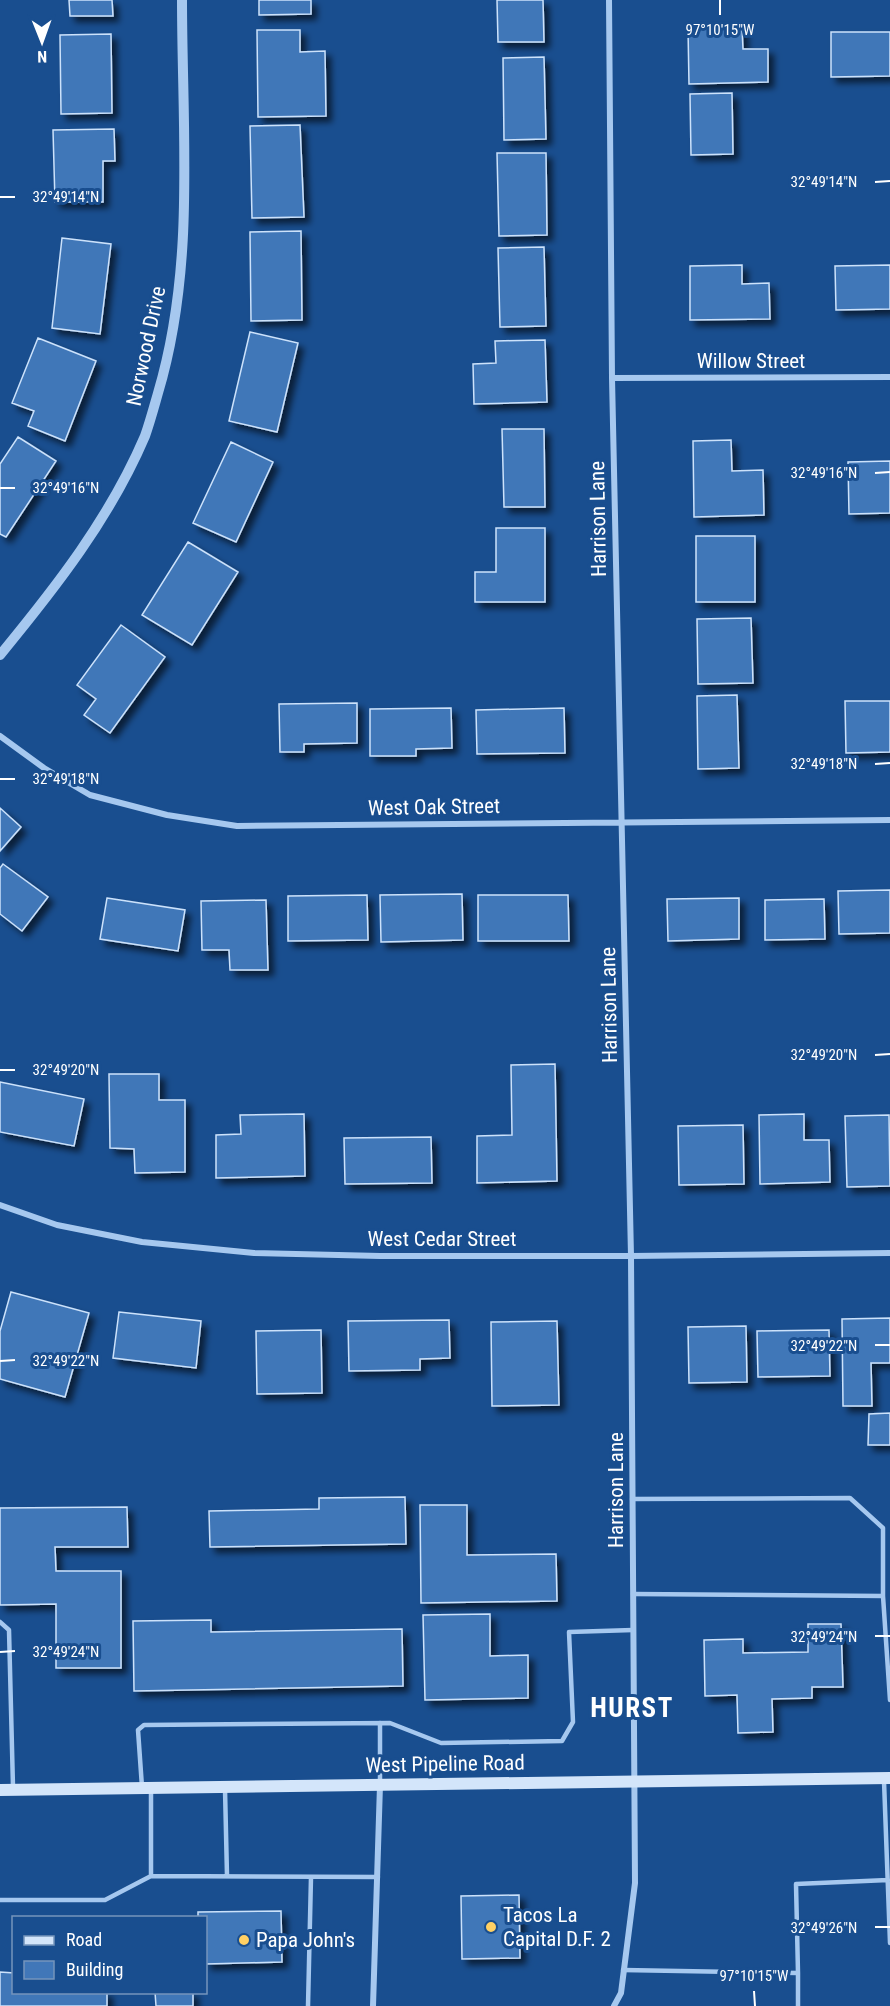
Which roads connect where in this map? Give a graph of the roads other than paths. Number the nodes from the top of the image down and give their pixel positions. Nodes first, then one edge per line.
1 (182, 0) edge
2 (609, 0) edge
3 (890, 377) edge
4 (612, 378) junction
5 (0, 655) edge
6 (0, 736) edge
7 (890, 820) edge
8 (621, 822) junction
9 (0, 1204) edge
10 (890, 1253) edge
11 (631, 1256) junction
12 (632, 1499) junction
13 (633, 1594) junction
14 (883, 1596) junction
15 (0, 1622) edge
16 (633, 1630) junction
17 (890, 1700) edge
18 (380, 1724) junction
19 (887, 1778) edge
20 (633, 1780) junction
21 (380, 1785) junction
22 (225, 1787) junction
23 (146, 1788) junction
24 (6, 1790) edge
25 (151, 1876) junction
26 (227, 1876) junction
27 (311, 1877) junction
28 (378, 1877) junction
29 (888, 1880) junction
30 (0, 1900) edge
31 (890, 1942) edge
32 (623, 1970) junction
33 (798, 1973) junction
34 (308, 2006) edge
35 (373, 2006) edge
36 (614, 2006) edge
37 (798, 2006) edge

1 - 5 street, Norwood Drive
2 - 4 street, Harrison Lane
3 - 4 street, Willow Street
4 - 8 street, Harrison Lane
6 - 8 street, West Oak Street
7 - 8 street, West Oak Street
8 - 11 street, Harrison Lane
9 - 11 street, West Cedar Street
10 - 11 street, West Cedar Street
11 - 12 street, Harrison Lane
12 - 13 street, Harrison Lane
12 - 14 lane
13 - 14 lane
13 - 16 street, Harrison Lane
14 - 17 lane
15 - 24 lane
16 - 18 lane
16 - 20 street, Harrison Lane
18 - 21 lane
18 - 23 lane
19 - 20 main road, West Pipeline Road
19 - 29 lane
20 - 21 main road, West Pipeline Road
20 - 32 street, Harrison Lane
21 - 22 main road, West Pipeline Road
21 - 28 street
22 - 23 main road, West Pipeline Road
22 - 26 lane
23 - 24 main road, West Pipeline Road
23 - 25 lane
25 - 26 lane
25 - 30 lane
26 - 27 lane
27 - 28 lane
27 - 34 lane
28 - 35 street
29 - 31 lane
29 - 33 lane
32 - 33 lane
32 - 36 street, Harrison Lane
33 - 37 lane

